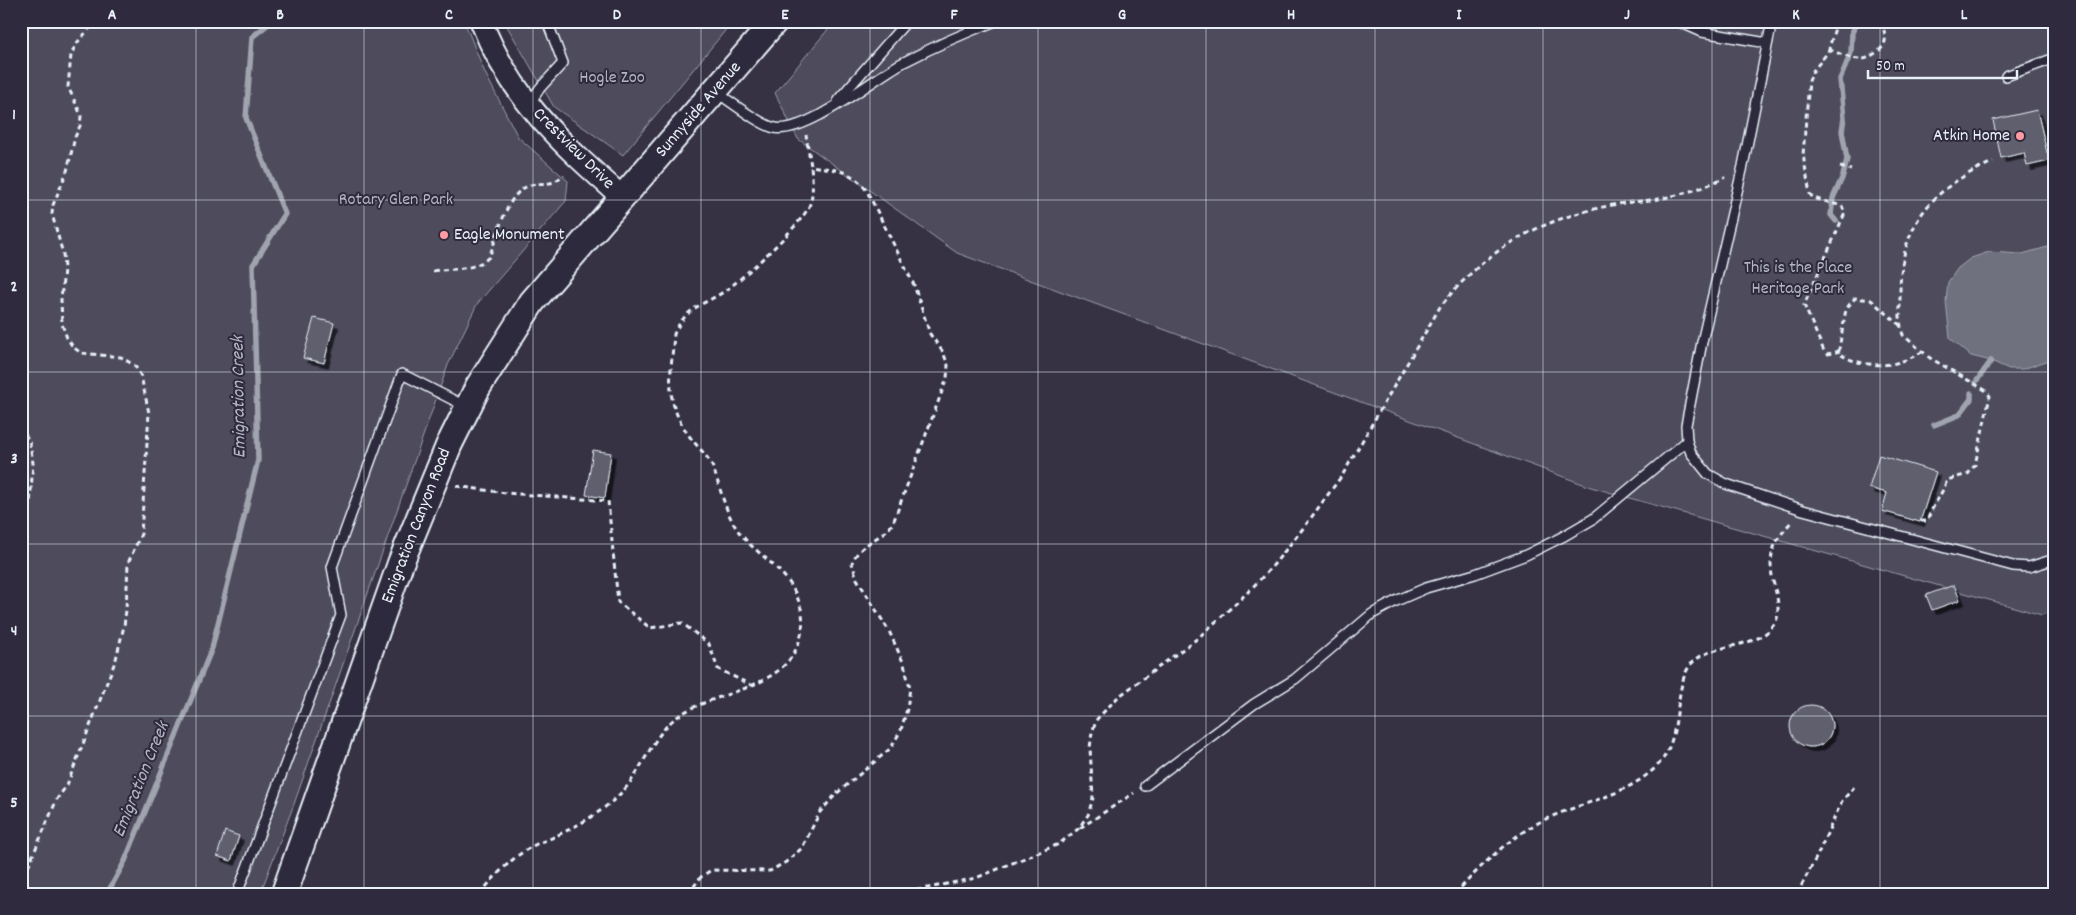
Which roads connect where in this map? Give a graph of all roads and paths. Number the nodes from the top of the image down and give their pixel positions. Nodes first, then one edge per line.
1 (96, 21) edge
2 (481, 21) edge
3 (547, 21) edge
4 (775, 21) edge
5 (907, 21) edge
6 (996, 21) edge
7 (1676, 21) edge
8 (1772, 21) edge
9 (1837, 21) edge
10 (1880, 21) edge
11 (1767, 43) junction
12 (1829, 49) junction
13 (2055, 58) edge
14 (2006, 76) dead end
15 (715, 92) junction
16 (528, 105) junction
17 (831, 108) junction
18 (804, 122) junction
19 (1993, 162) dead end
20 (811, 166) junction
21 (1743, 166) junction
22 (1840, 167) dead end
23 (1851, 170) dead end
24 (564, 175) dead end
25 (622, 198) junction
26 (433, 271) dead end
27 (1901, 326) junction
28 (1840, 351) junction
29 (1922, 352) junction
30 (467, 407) junction
31 (21, 426) edge
32 (1687, 441) junction
33 (432, 483) junction
34 (1803, 510) junction
35 (21, 519) edge
36 (1921, 521) dead end
37 (2055, 559) edge
38 (752, 685) junction
39 (1144, 786) joint
40 (1854, 788) dead end
41 (1078, 829) junction
42 (21, 883) edge
43 (236, 894) edge
44 (284, 894) edge
45 (480, 894) edge
46 (688, 894) edge
47 (899, 894) edge
48 (1454, 894) edge
49 (1797, 894) edge

1 - 42 path
2 - 16 street, Crestview Drive
3 - 16 lane
4 - 15 main road, Sunnyside Avenue
5 - 17 lane
6 - 17 lane
7 - 11 lane
8 - 11 lane
9 - 12 path
10 - 12 path
11 - 21 lane
12 - 28 path
13 - 14 lane
15 - 18 lane
15 - 25 main road, Sunnyside Avenue
16 - 25 street, Crestview Drive
17 - 18 lane
18 - 20 path
19 - 27 path
20 - 38 path
20 - 46 path
21 - 32 lane
21 - 41 path
22 - 23 path
24 - 26 path
25 - 30 main road, Emigration Canyon Road
27 - 28 path
27 - 29 path
28 - 29 path
29 - 36 path
30 - 33 main road, Emigration Canyon Road
30 - 43 lane
31 - 35 path
32 - 34 lane
32 - 39 lane
33 - 38 path
33 - 44 main road, Emigration Canyon Road
34 - 37 lane
34 - 48 path
38 - 45 path
39 - 41 path
40 - 49 path
41 - 47 path

